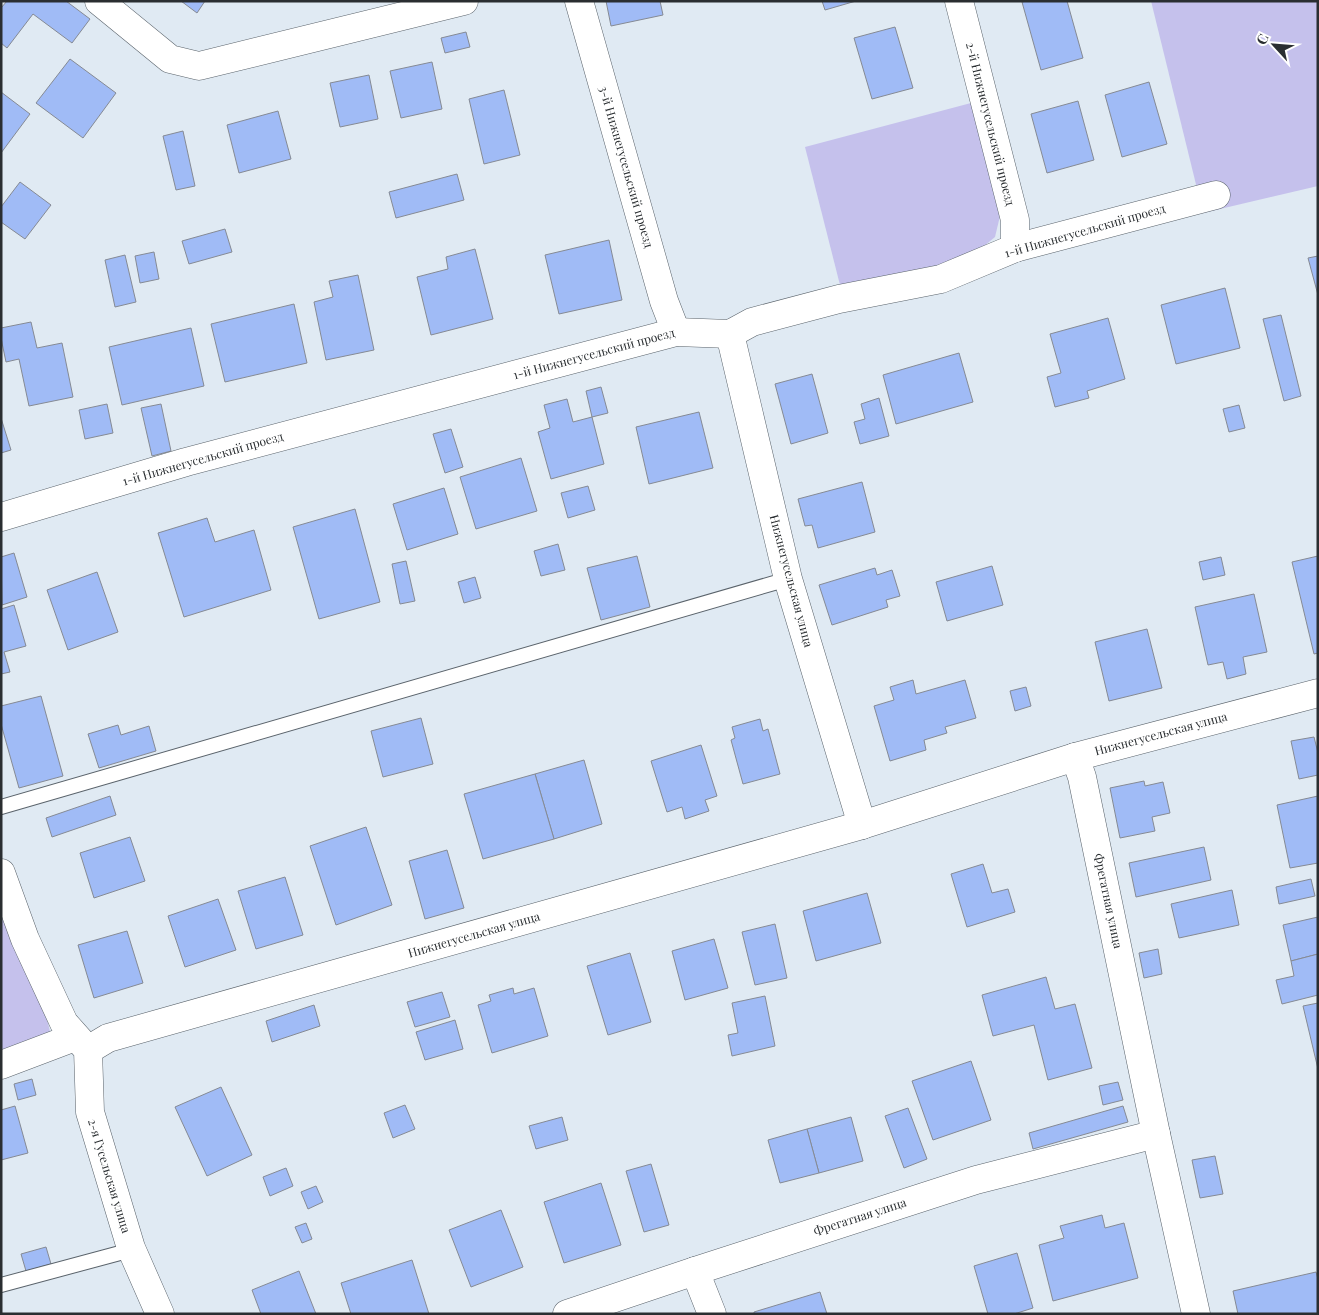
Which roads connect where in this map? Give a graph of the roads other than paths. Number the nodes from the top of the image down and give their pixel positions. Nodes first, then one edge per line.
1 (99, 1) edge
2 (464, 1) edge
3 (579, 1) edge
4 (959, 1) edge
5 (1216, 195) dead end
6 (1015, 248) junction
7 (676, 332) junction
8 (730, 334) junction
9 (1, 517) edge
10 (788, 579) junction
11 (1318, 693) edge
12 (1075, 757) junction
13 (1, 807) edge
14 (862, 825) junction
15 (1, 873) edge
16 (81, 1044) junction
17 (1, 1065) edge
18 (1156, 1134) junction
19 (131, 1248) junction
20 (695, 1270) junction
21 (1, 1285) edge
22 (160, 1314) edge
23 (567, 1314) edge
24 (712, 1314) edge
25 (1196, 1314) edge

1 - 2 street
3 - 7 street, 3-й Нижнегусельский проезд
4 - 6 street, 2-й Нижнегусельский проезд
5 - 6 street, 1-й Нижнегусельский проезд
6 - 8 street, 1-й Нижнегусельский проезд
7 - 8 street, 1-й Нижнегусельский проезд
7 - 9 street, 1-й Нижнегусельский проезд
8 - 10 street, Нижнегусельская улица
10 - 13 lane
10 - 14 street, Нижнегусельская улица
11 - 12 street, Нижнегусельская улица
12 - 14 street, Нижнегусельская улица
12 - 18 street, Фрегатная улица
14 - 16 street, Нижнегусельская улица
15 - 16 street
16 - 17 street, Нижнегусельская улица
16 - 19 street, 2-я Гусельская улица
18 - 20 street, Фрегатная улица
18 - 25 street, Фрегатная улица
19 - 21 lane
19 - 22 street, 2-я Гусельская улица
20 - 23 street, Фрегатная улица
20 - 24 street

